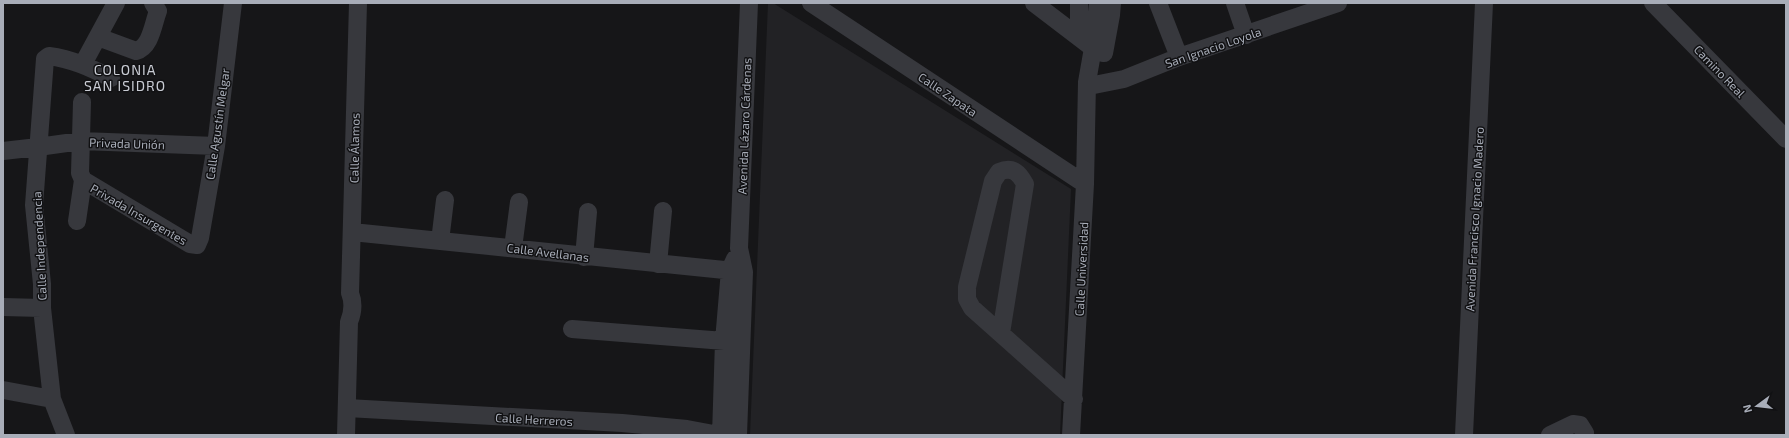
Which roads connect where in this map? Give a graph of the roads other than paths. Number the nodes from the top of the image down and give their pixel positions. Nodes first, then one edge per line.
1 (116, 3) edge
2 (153, 3) edge
3 (233, 3) edge
4 (358, 3) edge
5 (749, 3) edge
6 (811, 3) edge
7 (1034, 3) edge
8 (1079, 3) edge
9 (1098, 3) edge
10 (1112, 3) edge
11 (1158, 3) edge
12 (1235, 3) edge
13 (1338, 3) edge
14 (1484, 3) edge
15 (1653, 3) edge
16 (1317, 7) edge
17 (1246, 35) junction
18 (98, 37) junction
19 (1079, 37) junction
20 (1098, 51) junction
21 (1179, 57) junction
22 (83, 64) junction
23 (111, 78) dead end
24 (1090, 84) junction
25 (82, 102) dead end
26 (1786, 138) edge
27 (81, 141) junction
28 (216, 146) junction
29 (38, 147) junction
30 (3, 150) edge
31 (83, 180) junction
32 (1085, 184) junction
33 (445, 200) dead end
34 (519, 202) dead end
35 (662, 211) dead end
36 (588, 212) dead end
37 (77, 221) dead end
38 (352, 232) junction
39 (440, 241) junction
40 (197, 245) joint
41 (513, 248) junction
42 (584, 257) junction
43 (658, 264) junction
44 (737, 271) junction
45 (3, 307) edge
46 (42, 308) junction
47 (572, 329) dead end
48 (1001, 333) junction
49 (724, 341) junction
50 (743, 343) junction
51 (3, 390) edge
52 (52, 398) junction
53 (1074, 398) junction
54 (347, 408) junction
55 (66, 435) edge
56 (346, 435) edge
57 (720, 435) edge
58 (738, 435) edge
59 (1071, 435) edge
60 (1464, 435) edge
61 (1550, 435) edge
62 (1584, 435) edge

1 - 18 street
2 - 18 street
3 - 28 street, Calle Agustín Melgar
4 - 38 street, Calle Álamos
5 - 44 street, Avenida Lázaro Cárdenas
6 - 32 street, Calle Zapata
7 - 19 street
8 - 19 street
9 - 20 street, Calle Universidad
10 - 20 street, Calle Universidad
11 - 21 street
12 - 17 street
13 - 16 street, San Ignacio Loyola
14 - 60 street, Avenida Francisco Ignacio Madero
15 - 26 street, Camino Real
16 - 17 street, San Ignacio Loyola
17 - 21 street, San Ignacio Loyola
18 - 22 street
19 - 20 street
20 - 24 street, Calle Universidad
21 - 24 street, San Ignacio Loyola
22 - 23 street
22 - 29 street, Calle Independencia
24 - 32 street, Calle Universidad
25 - 27 street
27 - 28 street, Privada Unión
27 - 29 street, Privada Unión
27 - 31 street
28 - 40 street, Calle Agustín Melgar
29 - 30 street, Privada Unión
29 - 46 street, Calle Independencia
31 - 37 street
31 - 40 street, Privada Insurgentes
32 - 53 street, Calle Universidad
33 - 39 street
34 - 41 street
35 - 43 street
36 - 42 street
38 - 39 street, Calle Avellanas
38 - 54 street, Calle Álamos
39 - 41 street, Calle Avellanas
41 - 42 street, Calle Avellanas
42 - 43 street, Calle Avellanas
43 - 44 street, Calle Avellanas
44 - 49 street, Avenida Lázaro Cárdenas
44 - 50 street, Avenida Lázaro Cárdenas
45 - 46 street
46 - 52 street, Calle Independencia
47 - 49 street
48 - 48 street
48 - 53 street
49 - 50 street
49 - 57 street, Avenida Lázaro Cárdenas
50 - 58 street, Avenida Lázaro Cárdenas
51 - 52 street
52 - 55 street, Calle Independencia
53 - 59 street, Calle Universidad
54 - 56 street, Calle Álamos
54 - 57 street, Calle Herreros
61 - 62 street

